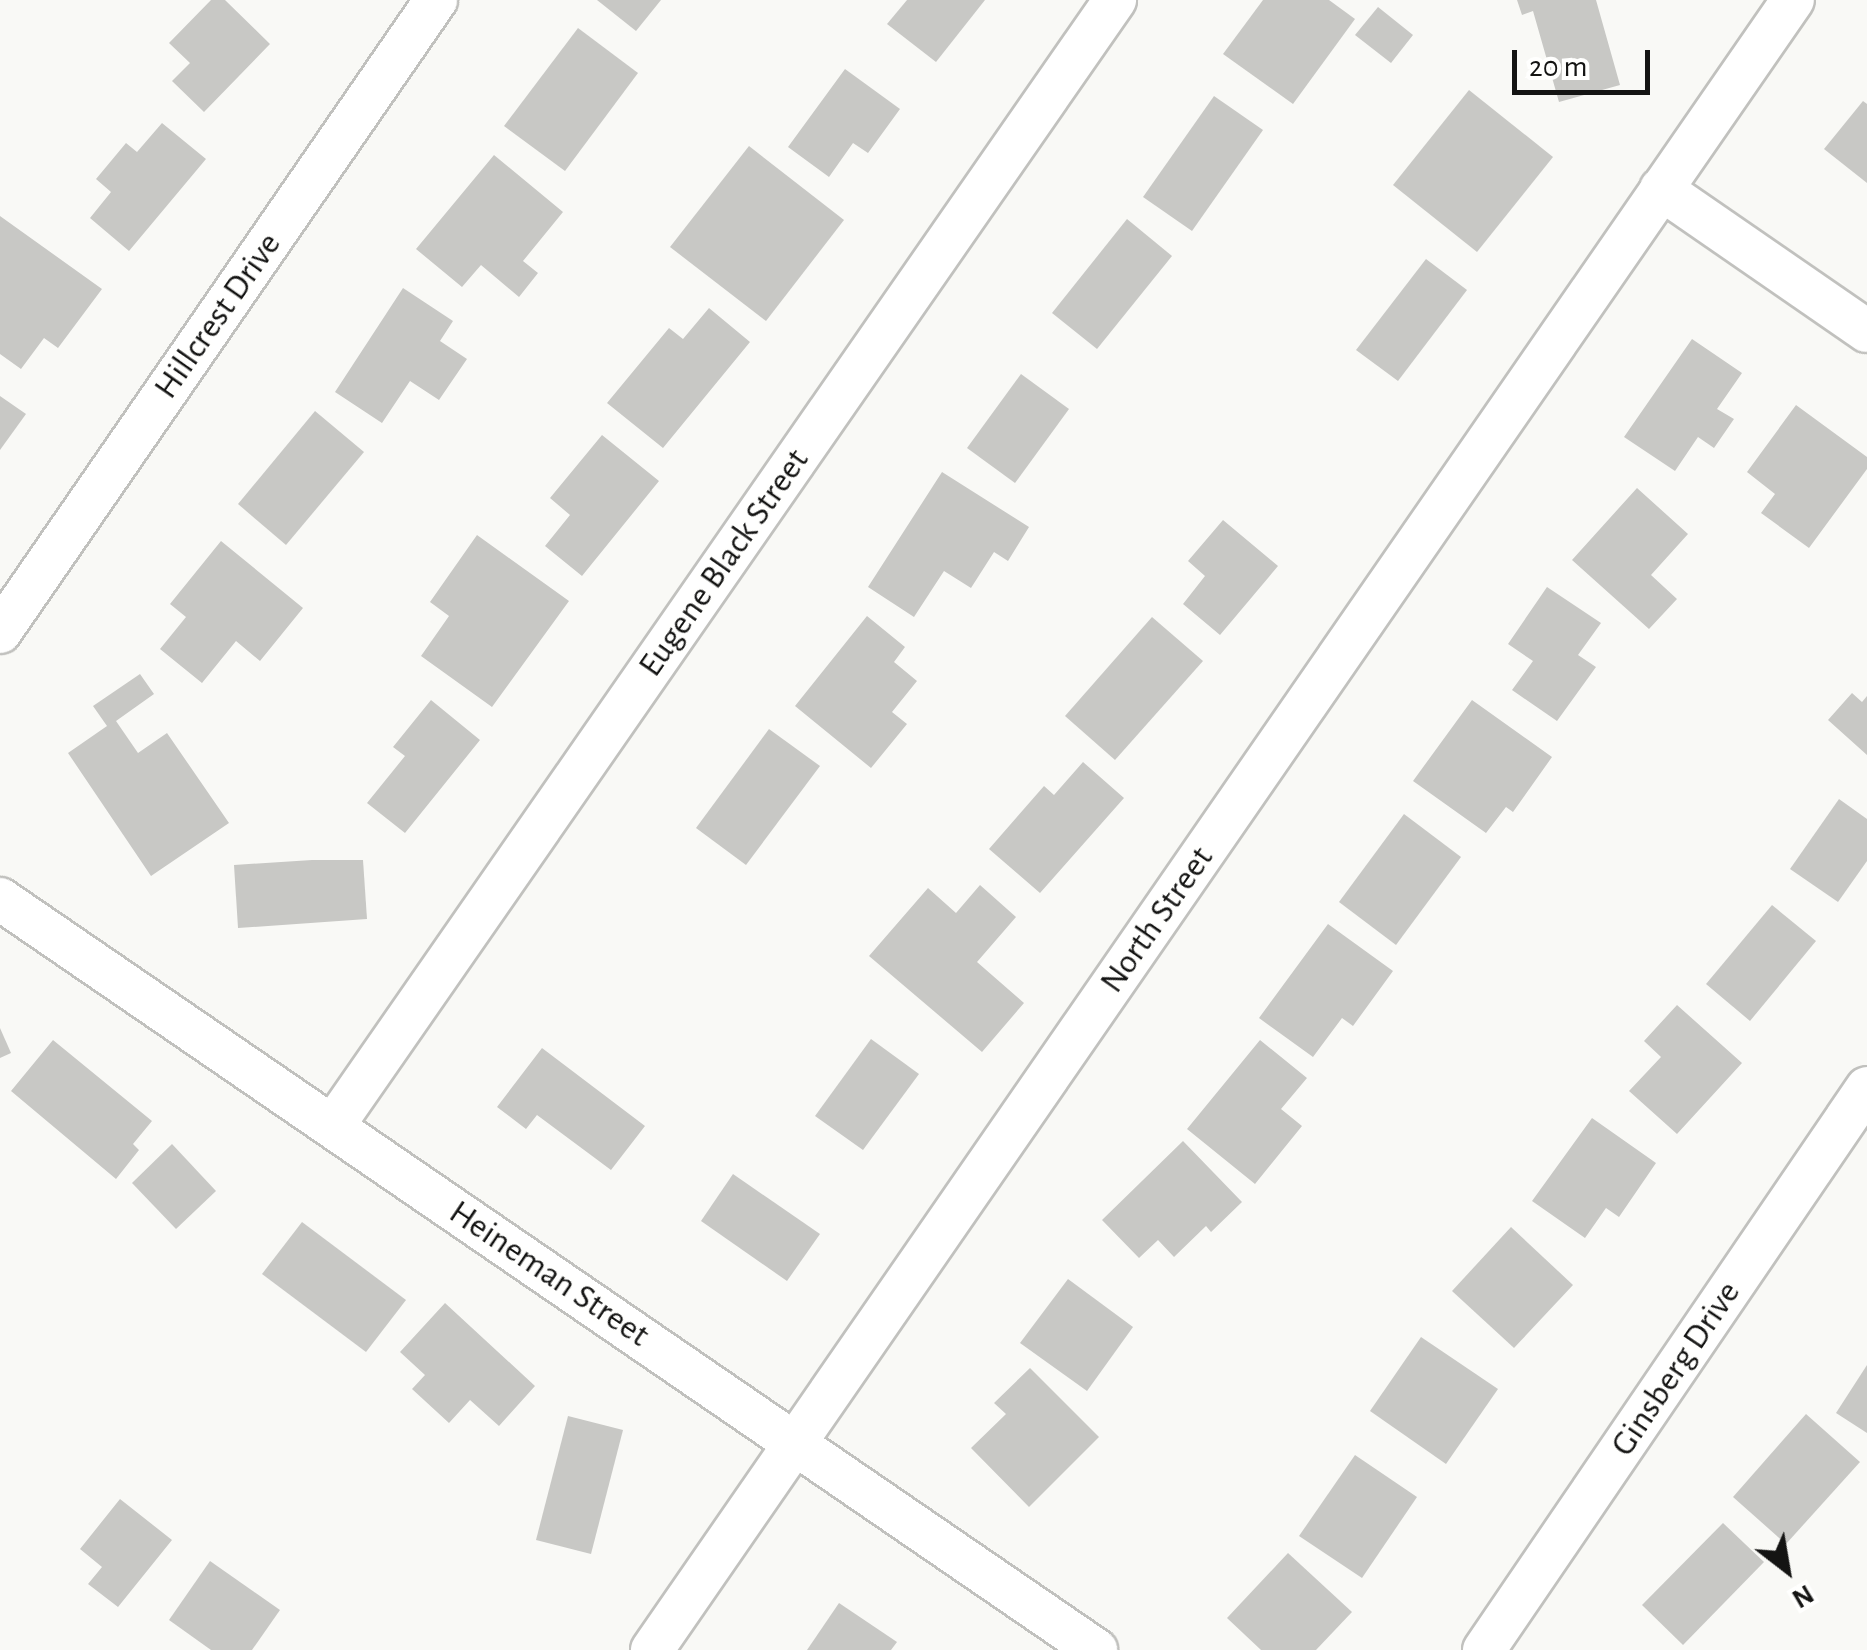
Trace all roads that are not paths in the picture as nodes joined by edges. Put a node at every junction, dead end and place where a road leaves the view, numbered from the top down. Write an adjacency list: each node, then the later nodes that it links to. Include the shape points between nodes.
1 (436, 0): 6 (street, Hillcrest Drive)
2 (1115, 0): 9 (street, Eugene Black Street)
3 (1792, 0): 4 (street, North Street)
4 (1662, 189): 5 (street); 10 (street, North Street)
5 (1867, 331)
6 (0, 632)
7 (0, 899): 9 (street, Heineman Street)
8 (1867, 1088): 13 (street, Ginsberg Drive)
9 (334, 1126): 10 (street, Heineman Street)
10 (796, 1442): 11 (street, North Street); 12 (street, Heineman Street)
11 (652, 1650)
12 (1096, 1650)
13 (1484, 1650)

